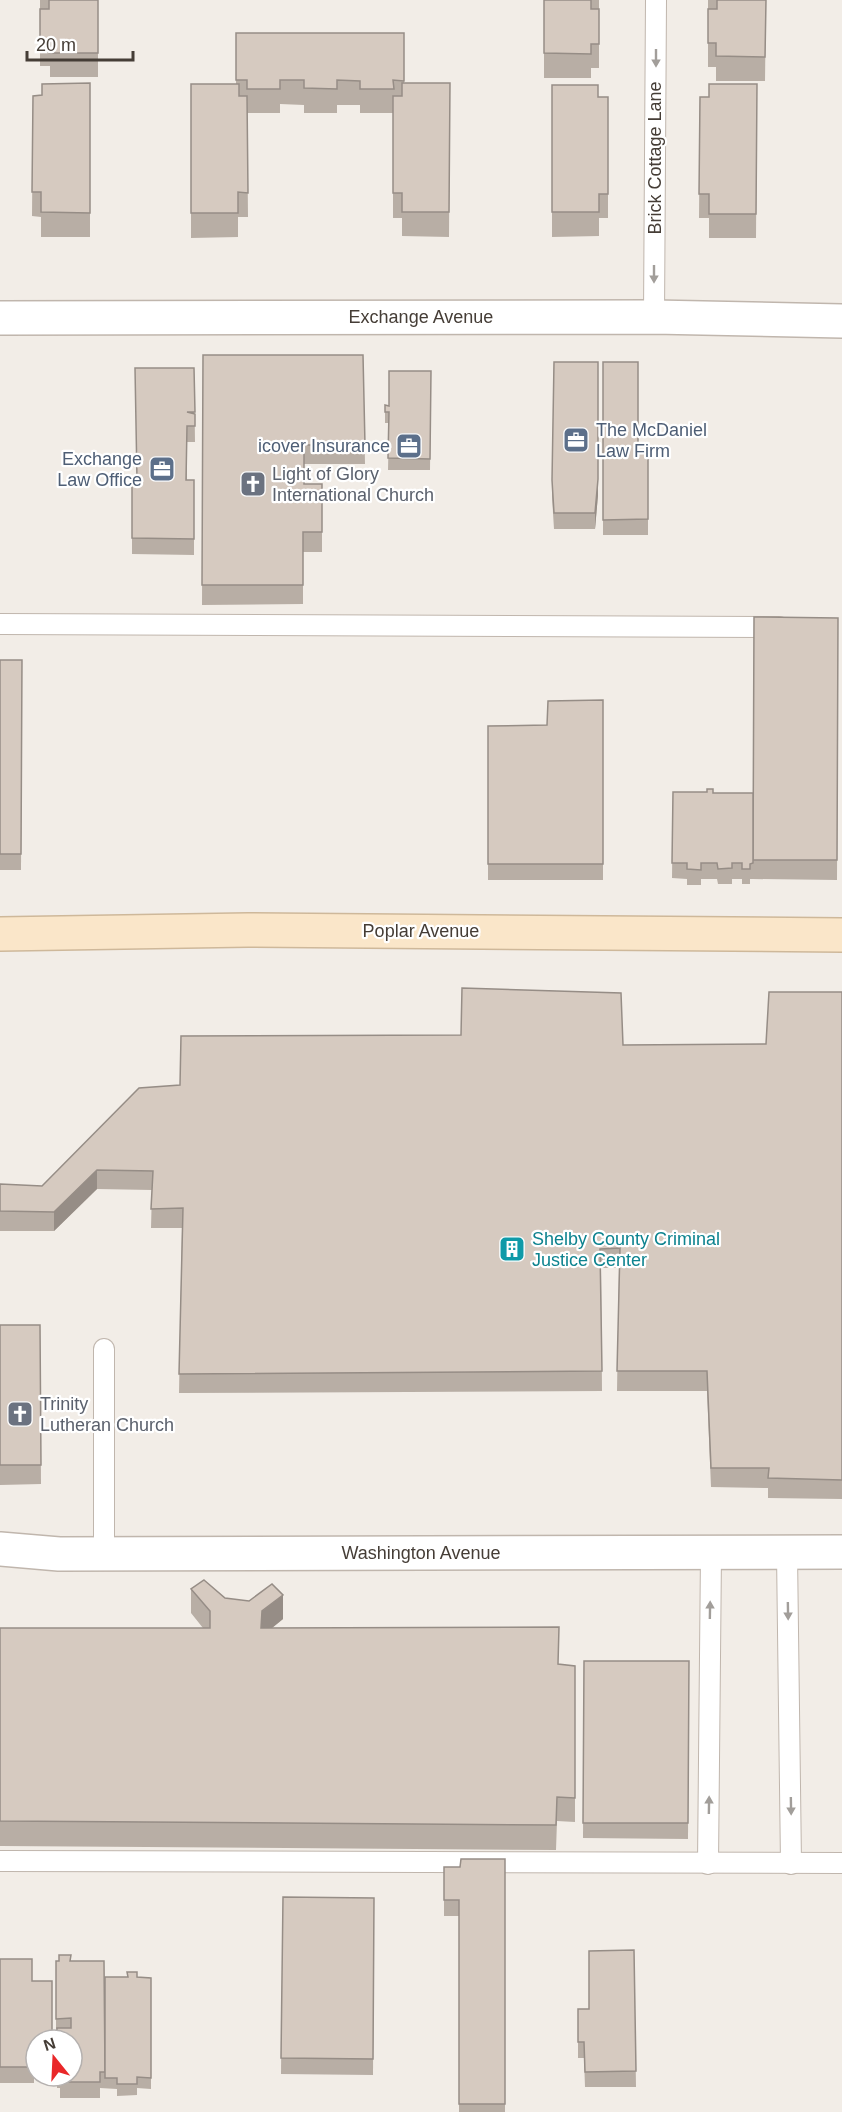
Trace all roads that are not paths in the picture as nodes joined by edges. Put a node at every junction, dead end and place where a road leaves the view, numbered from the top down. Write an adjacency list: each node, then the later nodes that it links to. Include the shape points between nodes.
1 (656, 0): 2 (lane, Brick Cottage Lane, one-way to 2)
2 (654, 317): 3 (street, Exchange Avenue); 4 (street, Exchange Avenue)
3 (0, 318)
4 (842, 321)
5 (0, 624): 6 (lane)
6 (798, 627)
7 (0, 934): 8 (main road, Poplar Avenue, via 248,930)
8 (842, 934)
9 (104, 1349): 14 (lane)
10 (0, 1549): 14 (street, Washington Avenue)
11 (711, 1552): 12 (street, Washington Avenue); 14 (street, Washington Avenue); 17 (lane, one-way to 11)
12 (787, 1552): 13 (street, Washington Avenue); 18 (lane, one-way to 18)
13 (842, 1552)
14 (104, 1553)
15 (0, 1861): 17 (lane)
16 (842, 1863): 18 (lane)
17 (708, 1864): 18 (lane)
18 (791, 1864)

